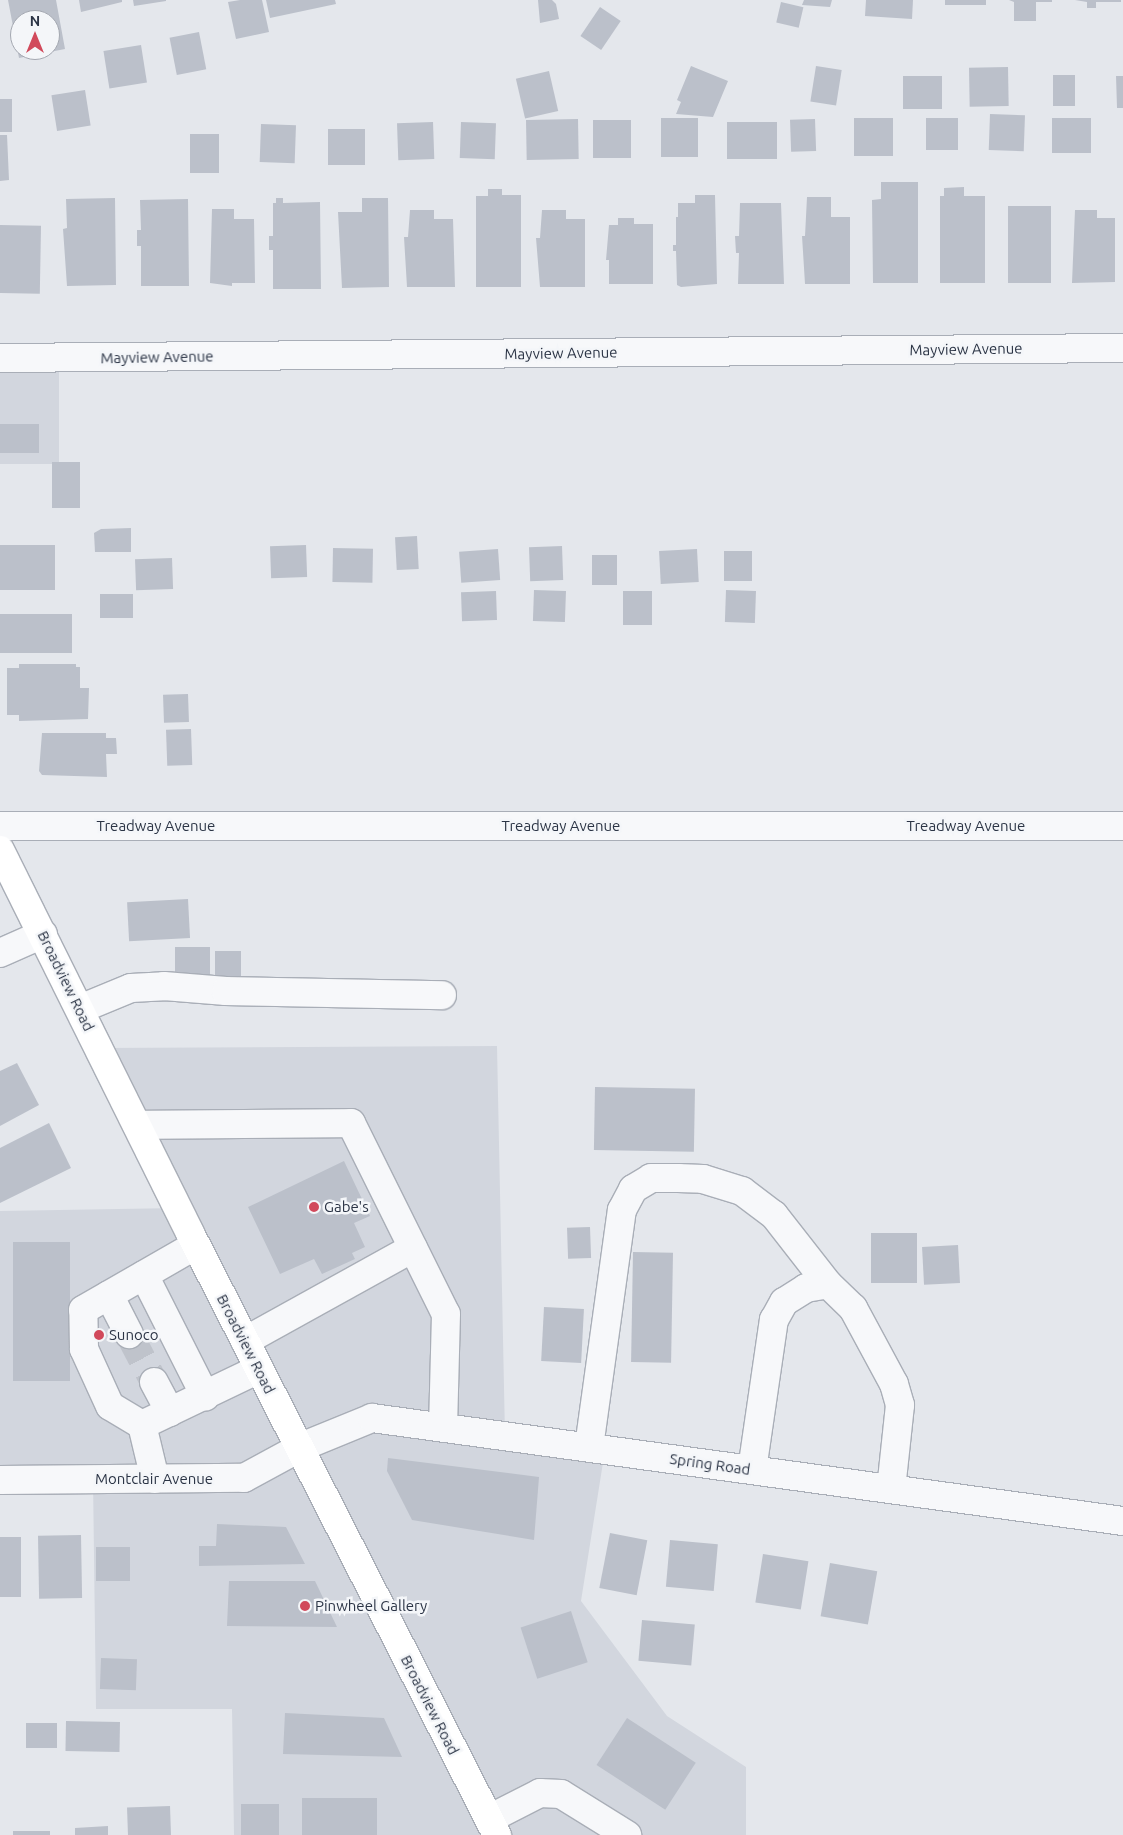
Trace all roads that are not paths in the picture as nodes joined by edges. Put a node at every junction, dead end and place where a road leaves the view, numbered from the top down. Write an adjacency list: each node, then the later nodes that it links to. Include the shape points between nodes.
1 (1123, 348): 2 (street, Mayview Avenue)
2 (0, 358)
3 (0, 826): 4 (street, Treadway Avenue)
4 (1123, 826)
5 (0, 850): 6 (main road, Broadview Road)
6 (43, 934): 7 (street); 9 (main road, Broadview Road)
7 (0, 953)
8 (442, 995): 9 (street, via 226,991 164,986 131,988)
9 (80, 1009): 10 (main road, Broadview Road)
10 (138, 1125): 11 (main road, Broadview Road); 12 (street, via 351,1123)
11 (196, 1245): 13 (street); 17 (main road, Broadview Road)
12 (413, 1248): 17 (street); 23 (street, via 446,1314)
13 (144, 1275): 15 (street); 20 (street)
14 (828, 1284): 25 (street, via 774,1215 742,1191 703,1179 678,1178 651,1178 633,1190 622,1210); 26 (street, via 806,1288 784,1302 774,1320); 29 (street, via 853,1308 894,1384 900,1405)
15 (109, 1295): 16 (street); 22 (street, via 83,1310 84,1349 110,1406)
16 (129, 1334)
17 (245, 1341): 18 (main road, Broadview Road)
18 (259, 1368): 20 (street); 24 (main road, Broadview Road)
19 (154, 1382): 21 (street)
20 (205, 1396): 21 (street)
21 (170, 1412): 22 (street)
22 (142, 1425): 27 (street)
23 (443, 1427): 24 (street, Spring Road, via 372,1418); 25 (street, Spring Road)
24 (301, 1447): 27 (street, Montclair Avenue, via 244,1478); 31 (main road, Broadview Road)
25 (589, 1447): 26 (street, Spring Road)
26 (752, 1470): 29 (street, Spring Road)
27 (155, 1478): 28 (street, Montclair Avenue)
28 (0, 1480)
29 (891, 1489): 30 (street, Spring Road)
30 (1123, 1521)
31 (493, 1827): 32 (street, via 540,1793 561,1794)
32 (627, 1835)

